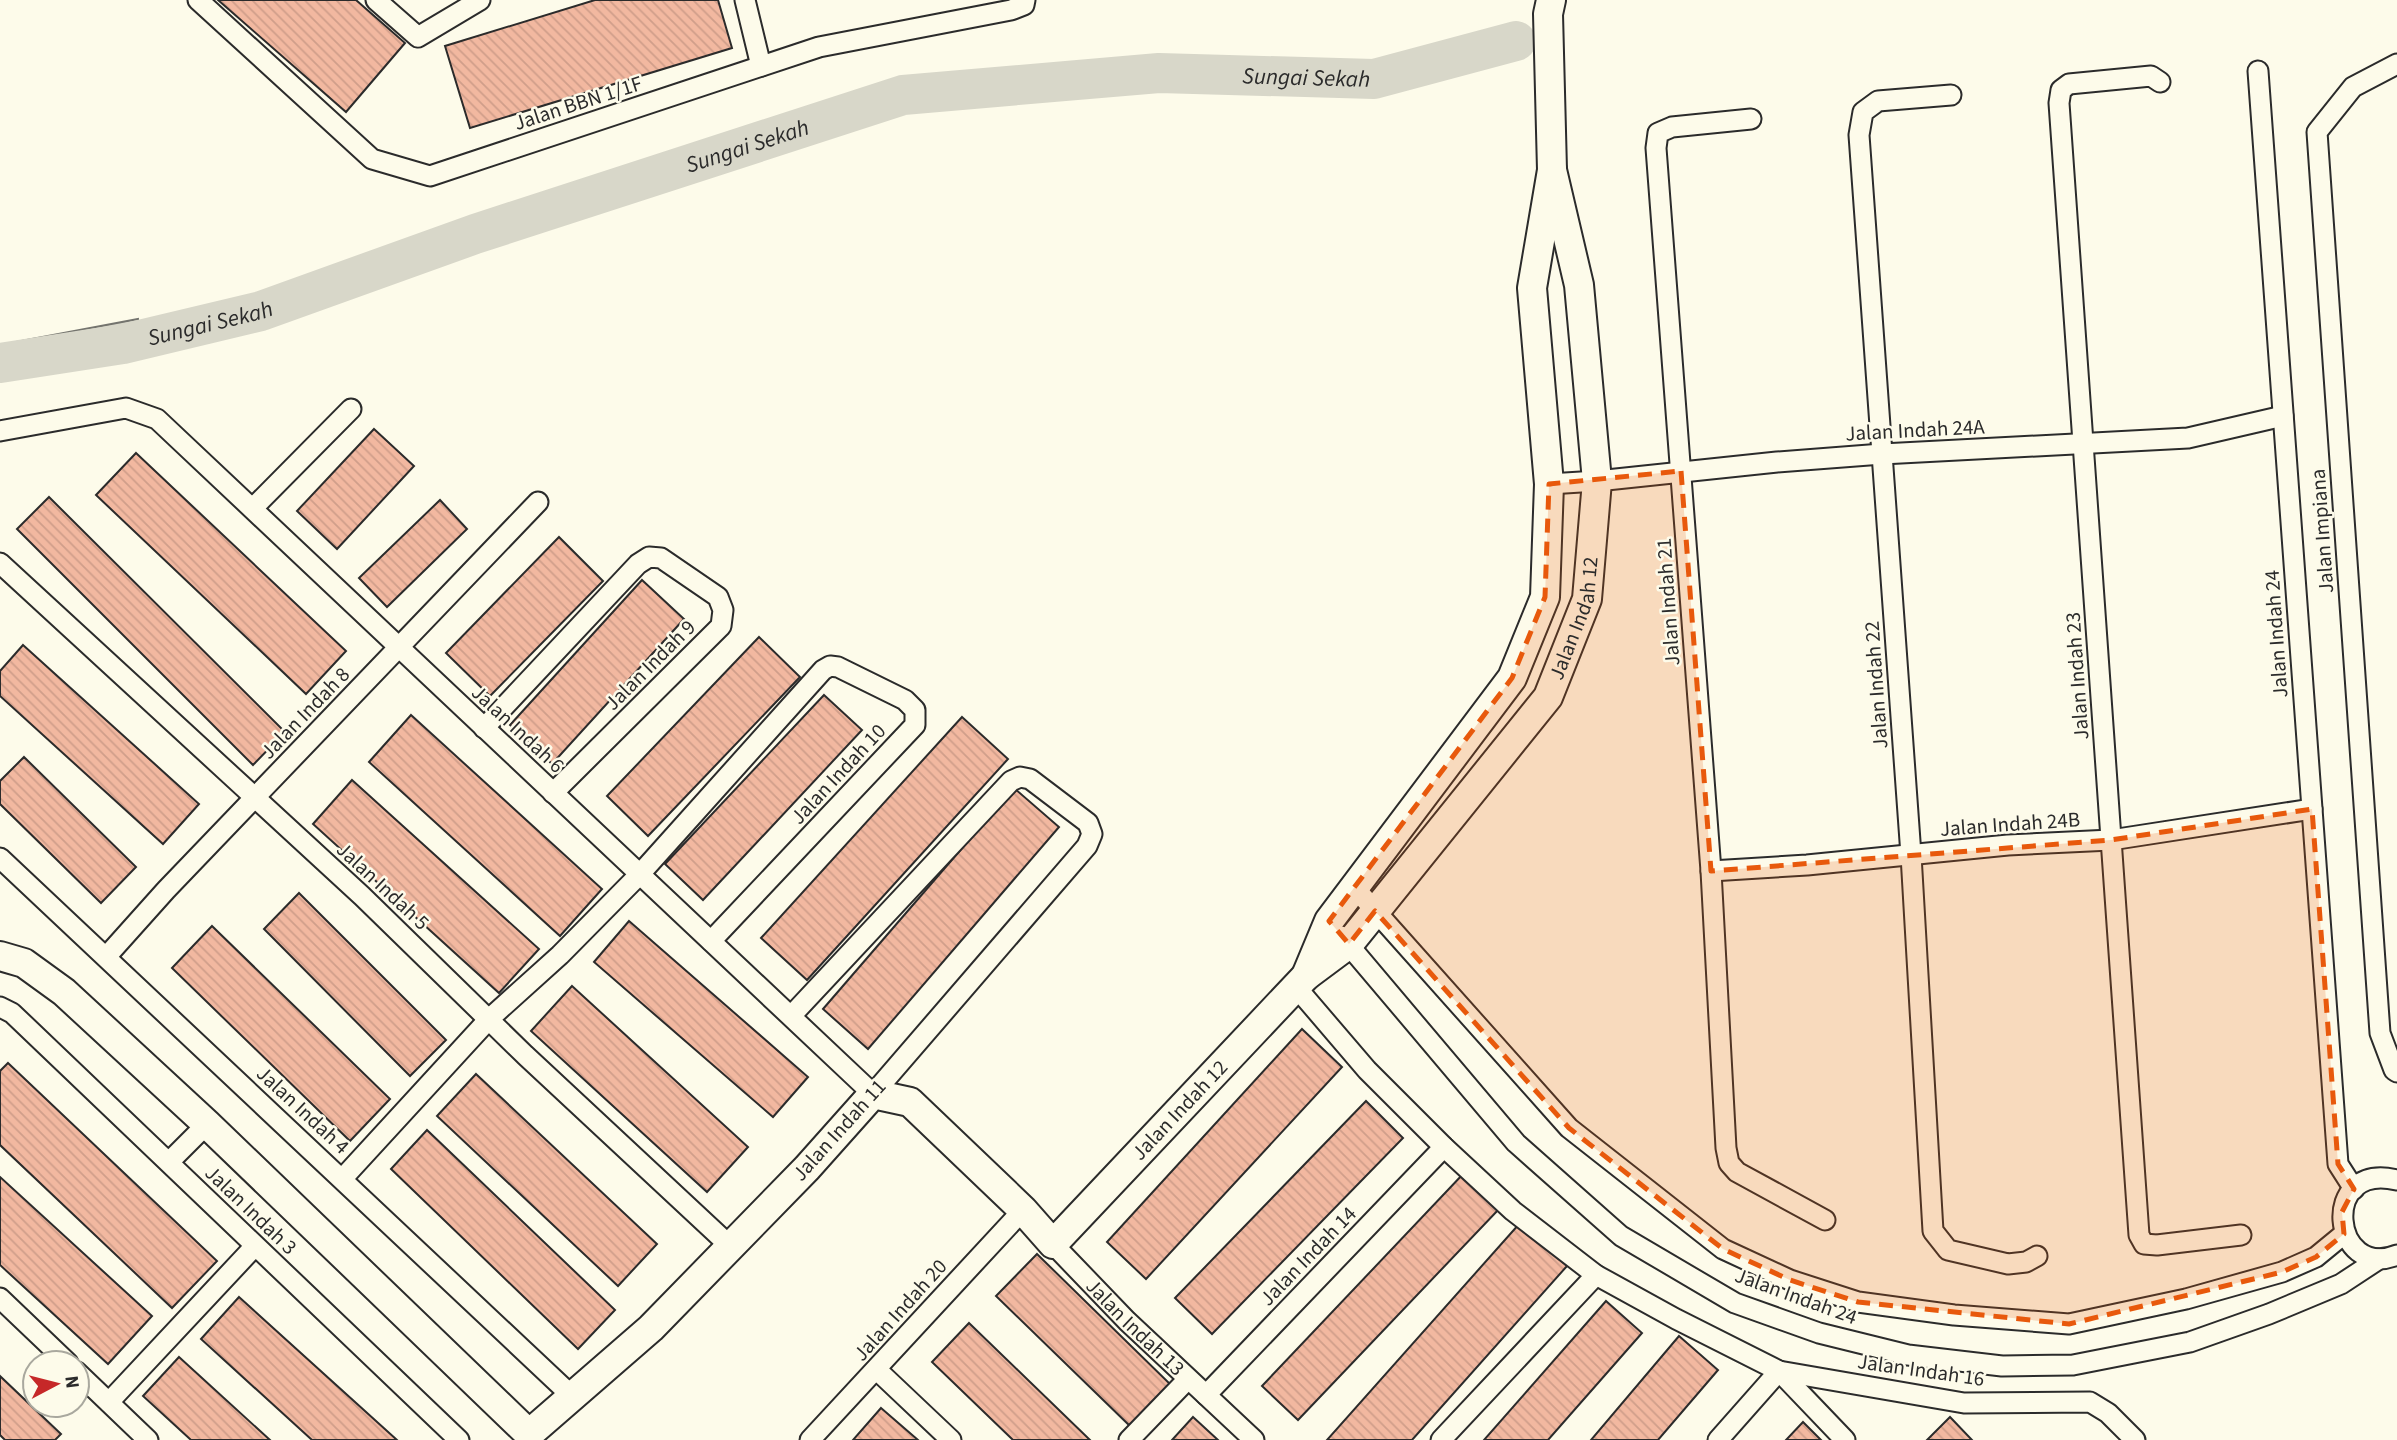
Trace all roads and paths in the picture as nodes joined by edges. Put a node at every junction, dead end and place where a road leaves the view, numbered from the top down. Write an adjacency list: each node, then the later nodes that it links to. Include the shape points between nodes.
1 (198, 0): 8 (street, Jalan BBN 1/1F, via 372,159 430,176)
2 (376, 0): 3 (street, via 418,37)
3 (480, 0)
4 (745, 0): 8 (street)
5 (1025, 0): 8 (street, Jalan BBN 1/1F, via 1011,10 819,47)
6 (1551, 0): 13 (street, Jalan Indah 12)
7 (2397, 64): 46 (street, Jalan Impiana, via 2353,87 2317,132 2380,1033)
8 (761, 66)
9 (2258, 71): 15 (street, Jalan Indah 24)
10 (2160, 82): 17 (street, Jalan Indah 23, via 2151,76 2069,84 2061,90)
11 (1951, 95): 18 (street, Jalan Indah 22, via 1878,101 1863,112 1859,135)
12 (1751, 119): 19 (street, Jalan Indah 21, via 1672,127 1658,133)
13 (1552, 170): 20 (street, Jalan Indah 12, via 1579,285); 21 (street, Jalan Indah 12, via 1532,288)
14 (351, 409): 23 (street)
15 (2283, 416): 17 (street, Jalan Indah 24A, via 2188,438); 29 (street, Jalan Indah 24)
16 (0, 431): 23 (street, Jalan Indah 6, via 126,408 157,419)
17 (2083, 443): 18 (street, Jalan Indah 24A); 30 (street, Jalan Indah 23)
18 (1882, 454): 19 (street, Jalan Indah 24A); 31 (street, Jalan Indah 22)
19 (1681, 471): 20 (street, Jalan Indah 24A); 33 (street, Jalan Indah 21)
20 (1597, 481): 21 (street, Jalan Indah 24A); 36 (street, Jalan Indah 12, via 1587,599 1548,697)
21 (1549, 484): 35 (street, Jalan Indah 12, via 1545,597 1512,678)
22 (538, 502): 25 (street, Jalan Indah 8)
23 (253, 508): 25 (street, Jalan Indah 6)
24 (0, 563): 28 (street, Jalan Indah 5)
25 (399, 648): 26 (street, Jalan Indah 6); 28 (street, Jalan Indah 8)
26 (484, 727): 27 (street, Jalan Indah 6); 27 (street, Jalan Indah 9, via 649,557 661,558 718,597 723,610 721,626)
27 (554, 793): 34 (street, Jalan Indah 6)
28 (254, 798): 41 (street, Jalan Indah 8); 45 (street, Jalan Indah 5)
29 (2312, 809): 30 (street, Jalan Indah 24B); 53 (street, Jalan Indah 24, via 2338,1164)
30 (2111, 840): 31 (street, Jalan Indah 24B); 57 (street, Jalan Indah 23, via 2139,1235 2144,1244 2157,1245)
31 (1911, 855): 33 (street, Jalan Indah 24B); 61 (street, Jalan Indah 22, via 1933,1231 1948,1250 1972,1256 2008,1264)
32 (0, 858): 41 (street, Jalan Indah 4)
33 (1711, 871): 55 (street, Jalan Indah 21, via 1729,1163 1737,1172)
34 (640, 874): 38 (street, Jalan Indah 6); 38 (street, Jalan Indah 10, via 822,670 838,667 905,700 915,710 915,725); 45 (street)
35 (1354, 887): 36 (street, Jalan Indah 24); 37 (street, Jalan Indah 12)
36 (1376, 911): 39 (street, Jalan Indah 12); 56 (street, Jalan Indah 24, via 1569,1128 1723,1249 1790,1280 1858,1302 2069,1324 2283,1272 2316,1257)
37 (1329, 921): 39 (street, Jalan Indah 24); 42 (street, Jalan Indah 12)
38 (711, 941): 44 (street, Jalan Indah 6)
39 (1349, 944): 42 (street, Jalan Indah 12); 62 (street, Jalan Indah 24, via 1516,1143 1621,1236 1735,1303 1819,1333 1921,1356 2002,1366 2073,1365 2190,1342 2341,1284)
40 (0, 956): 48 (street, via 24,963 64,992)
41 (106, 957): 51 (street, Jalan Indah 4)
42 (1301, 981): 49 (street, via 1367,1070); 58 (street, Jalan Indah 12)
43 (6, 1010): 50 (street, Jalan Indah 3)
44 (791, 1016): 47 (street, Jalan Indah 6); 47 (street, Jalan Indah 11, via 1011,782 1020,777 1030,779 1088,822 1092,834 1087,846)
45 (489, 1019): 51 (street); 60 (street, Jalan Indah 5)
46 (2397, 1072)
47 (873, 1094): 54 (street, Jalan Indah 13, via 910,1102); 60 (street, Jalan Indah 11)
48 (207, 1124): 50 (street); 73 (street)
49 (1444, 1147): 63 (street, via 1513,1211); 70 (street, Jalan Indah 14)
50 (169, 1163): 59 (street, Jalan Indah 3)
51 (342, 1178): 71 (street, Jalan Indah 4)
52 (2397, 1180): 53 (street, via 2373,1178)
53 (2354, 1189): 56 (street, via 2342,1212)
54 (1023, 1210): 58 (street, Jalan Indah 13); 66 (street, Jalan Indah 20)
55 (1825, 1220)
56 (2344, 1234): 62 (street, via 2358,1251)
57 (2241, 1235)
58 (1053, 1244): 68 (street, Jalan Indah 13)
59 (255, 1246): 72 (street); 75 (street, Jalan Indah 3)
60 (730, 1246): 71 (street, Jalan Indah 11, via 651,1328)
61 (2037, 1256)
62 (2388, 1257)
63 (1596, 1275): 67 (street); 80 (street)
64 (0, 1298): 65 (street)
65 (53, 1349)
66 (877, 1370): 76 (street, Jalan Indah 20); 77 (street)
67 (1779, 1371): 81 (street); 82 (street); 83 (street, Jalan Indah 16, via 1964,1403 2090,1402)
68 (1188, 1379): 70 (street, Jalan Indah 13); 78 (street)
69 (91, 1385): 72 (street)
70 (1206, 1395): 79 (street, Jalan Indah 13)
71 (573, 1397): 73 (street, Jalan Indah 11)
72 (109, 1402): 74 (street)
73 (530, 1437)
74 (148, 1440)
75 (459, 1440)
76 (810, 1440)
77 (951, 1440)
78 (1129, 1440)
79 (1254, 1440)
80 (1441, 1440)
81 (1718, 1440)
82 (1845, 1440)
83 (2135, 1440)

